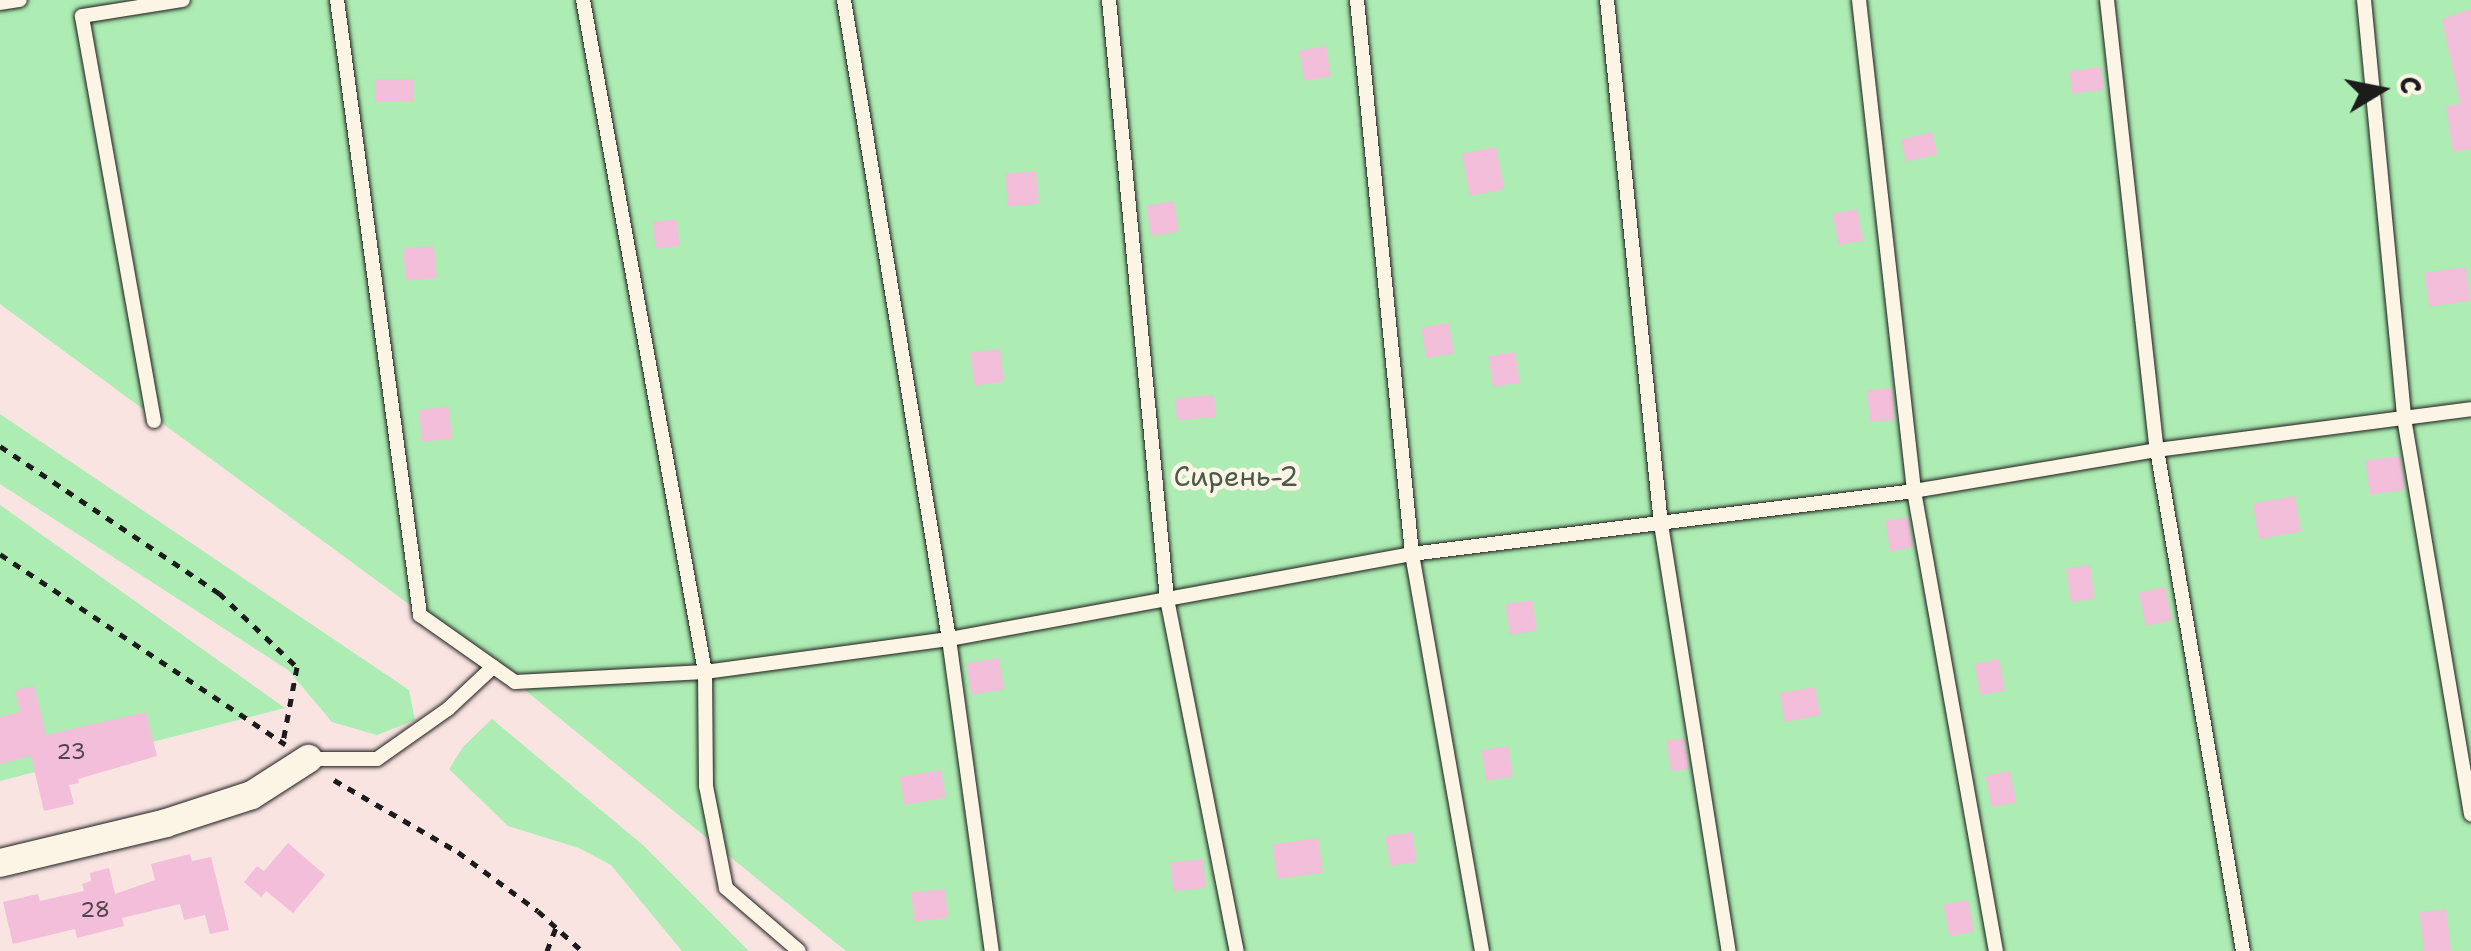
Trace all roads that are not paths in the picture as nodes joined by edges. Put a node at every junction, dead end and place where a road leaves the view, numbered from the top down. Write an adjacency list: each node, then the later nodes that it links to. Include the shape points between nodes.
1 (20, 0): 12 (lane)
2 (183, 0): 15 (lane, via 82,16)
3 (337, 0): 22 (lane, via 420,615)
4 (583, 0): 23 (lane)
5 (844, 0): 21 (lane)
6 (1109, 0): 20 (lane)
7 (1357, 0): 19 (lane)
8 (1607, 0): 18 (lane)
9 (1860, 0): 17 (lane)
10 (2107, 0): 16 (lane)
11 (2364, 0): 14 (lane)
12 (0, 3)
13 (2471, 409): 14 (lane)
14 (2404, 418): 16 (lane); 25 (lane)
15 (154, 421)
16 (2157, 450): 17 (lane); 33 (lane)
17 (1914, 490): 18 (lane); 32 (lane)
18 (1660, 524): 19 (lane); 31 (lane)
19 (1412, 554): 20 (lane); 30 (lane)
20 (1167, 598): 21 (lane); 29 (lane)
21 (949, 639): 23 (lane); 28 (lane)
22 (493, 667): 23 (lane, via 515,682); 24 (lane, via 377,759)
23 (705, 672): 27 (lane, via 706,786 726,888)
24 (308, 759): 26 (street, via 252,795)
25 (2471, 814)
26 (0, 862)
27 (799, 951)
28 (992, 951)
29 (1237, 951)
30 (1482, 951)
31 (1729, 951)
32 (1996, 951)
33 (2243, 951)

